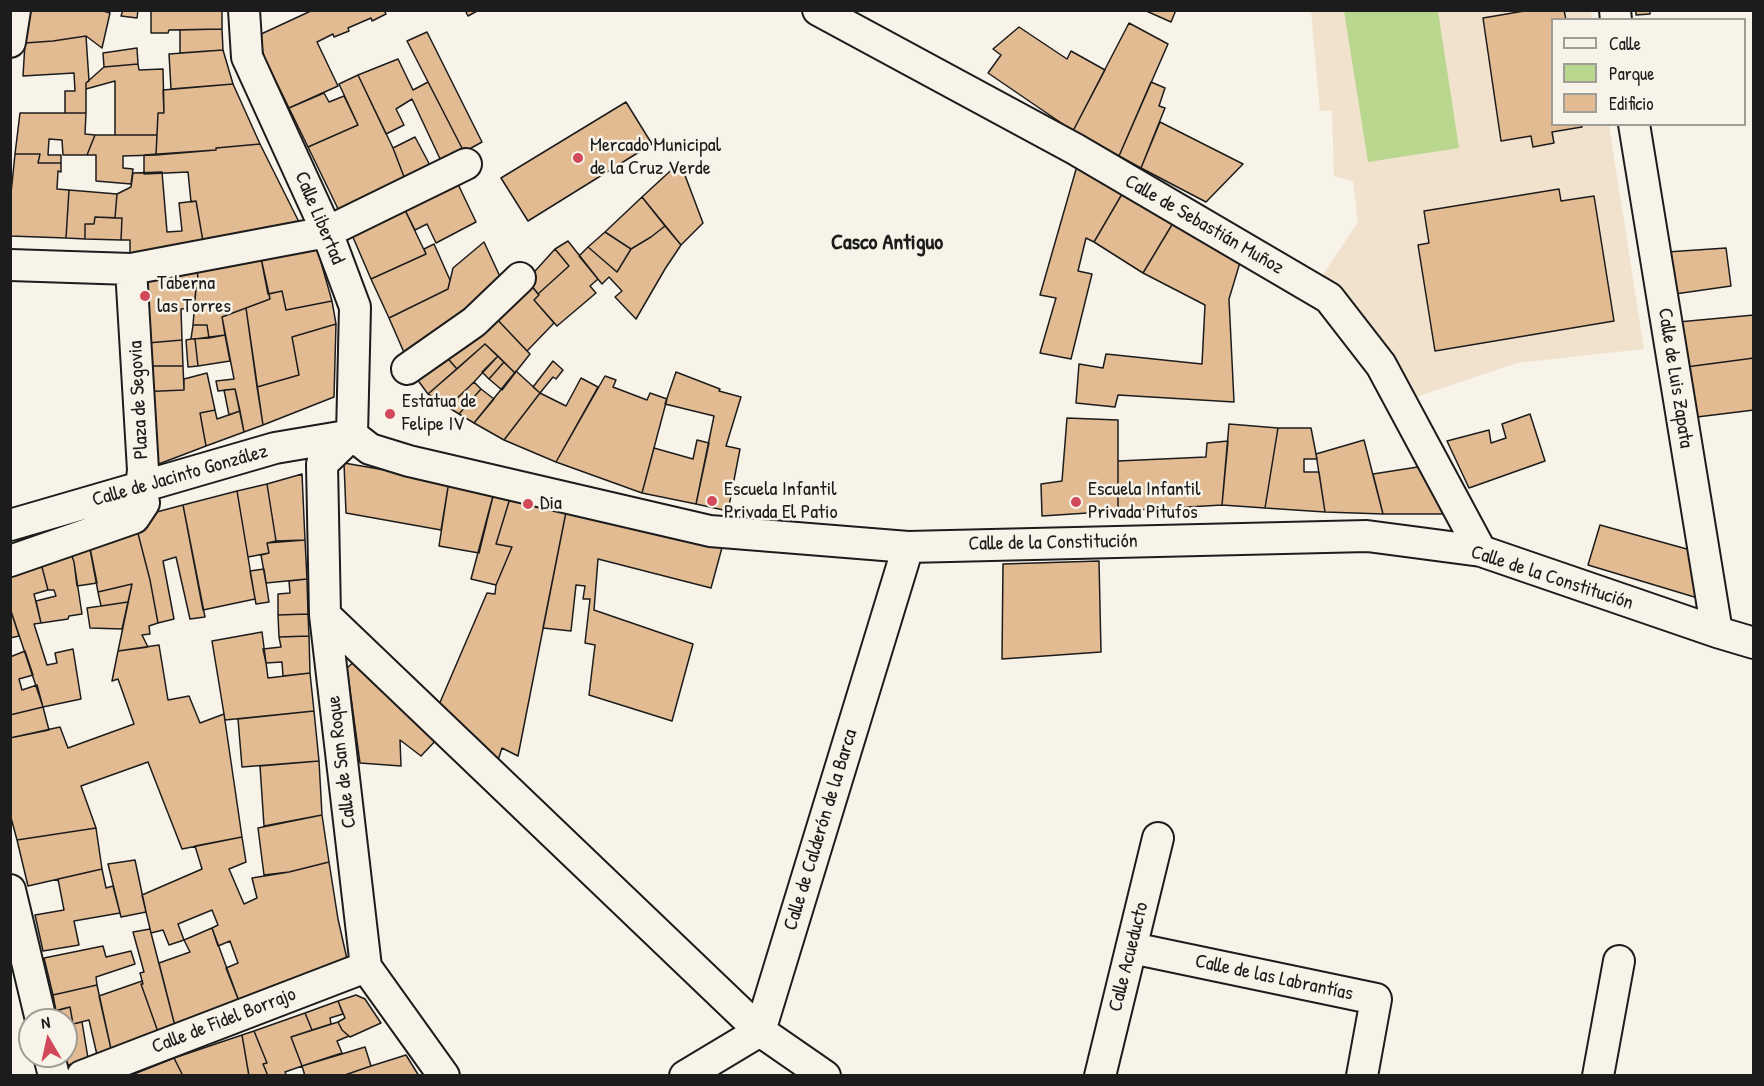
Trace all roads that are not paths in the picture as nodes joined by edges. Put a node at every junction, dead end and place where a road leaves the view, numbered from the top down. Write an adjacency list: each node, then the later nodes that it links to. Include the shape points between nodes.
1 (15, 10): 4 (street)
2 (244, 10): 7 (street, Calle Libertad, via 247,57)
3 (818, 10): 16 (street, Calle de Sebastián Muñoz, via 1075,149 1329,298 1381,365)
4 (10, 42)
5 (1634, 126): 19 (street, Calle de Luis Zapata)
6 (465, 164): 7 (street)
7 (327, 232): 9 (street); 12 (street, Calle Libertad, via 355,307)
8 (10, 266): 9 (street)
9 (131, 269): 13 (street, Plaza de Segovia)
10 (520, 278): 11 (street, via 474,322)
11 (406, 369)
12 (352, 435): 13 (street, Calle de Jacinto González, via 275,448); 15 (street, Calle de la Constitución, via 370,449 409,461 710,531); 18 (street, Calle de San Roque, via 322,464)
13 (141, 488): 14 (street, Calle de Jacinto González); 17 (street, Plaza de Segovia, via 144,503 134,518)
14 (10, 525)
15 (908, 547): 16 (street, Calle de la Constitución, via 1367,536); 27 (street, Calle de Calderón de la Barca)
16 (1481, 551): 19 (street, Calle de la Constitución)
17 (10, 561)
18 (325, 615): 25 (street, Calle de San Roque); 27 (street)
19 (1717, 632): 20 (street, Calle de la Constitución)
20 (1754, 643)
21 (1158, 838): 23 (street, Calle Acueducto)
22 (10, 890): 26 (street)
23 (1132, 948): 32 (street, Calle Acueducto); 33 (street, Calle de las Labrantías, via 1376,999)
24 (1619, 961): 34 (street)
25 (366, 967): 28 (street, Calle de Fidel Borrajo); 29 (street, Calle de San Roque)
26 (38, 1008)
27 (760, 1031): 30 (street); 31 (street)
28 (82, 1076)
29 (444, 1076)
30 (685, 1076)
31 (825, 1076)
32 (1100, 1076)
33 (1362, 1076)
34 (1598, 1076)

